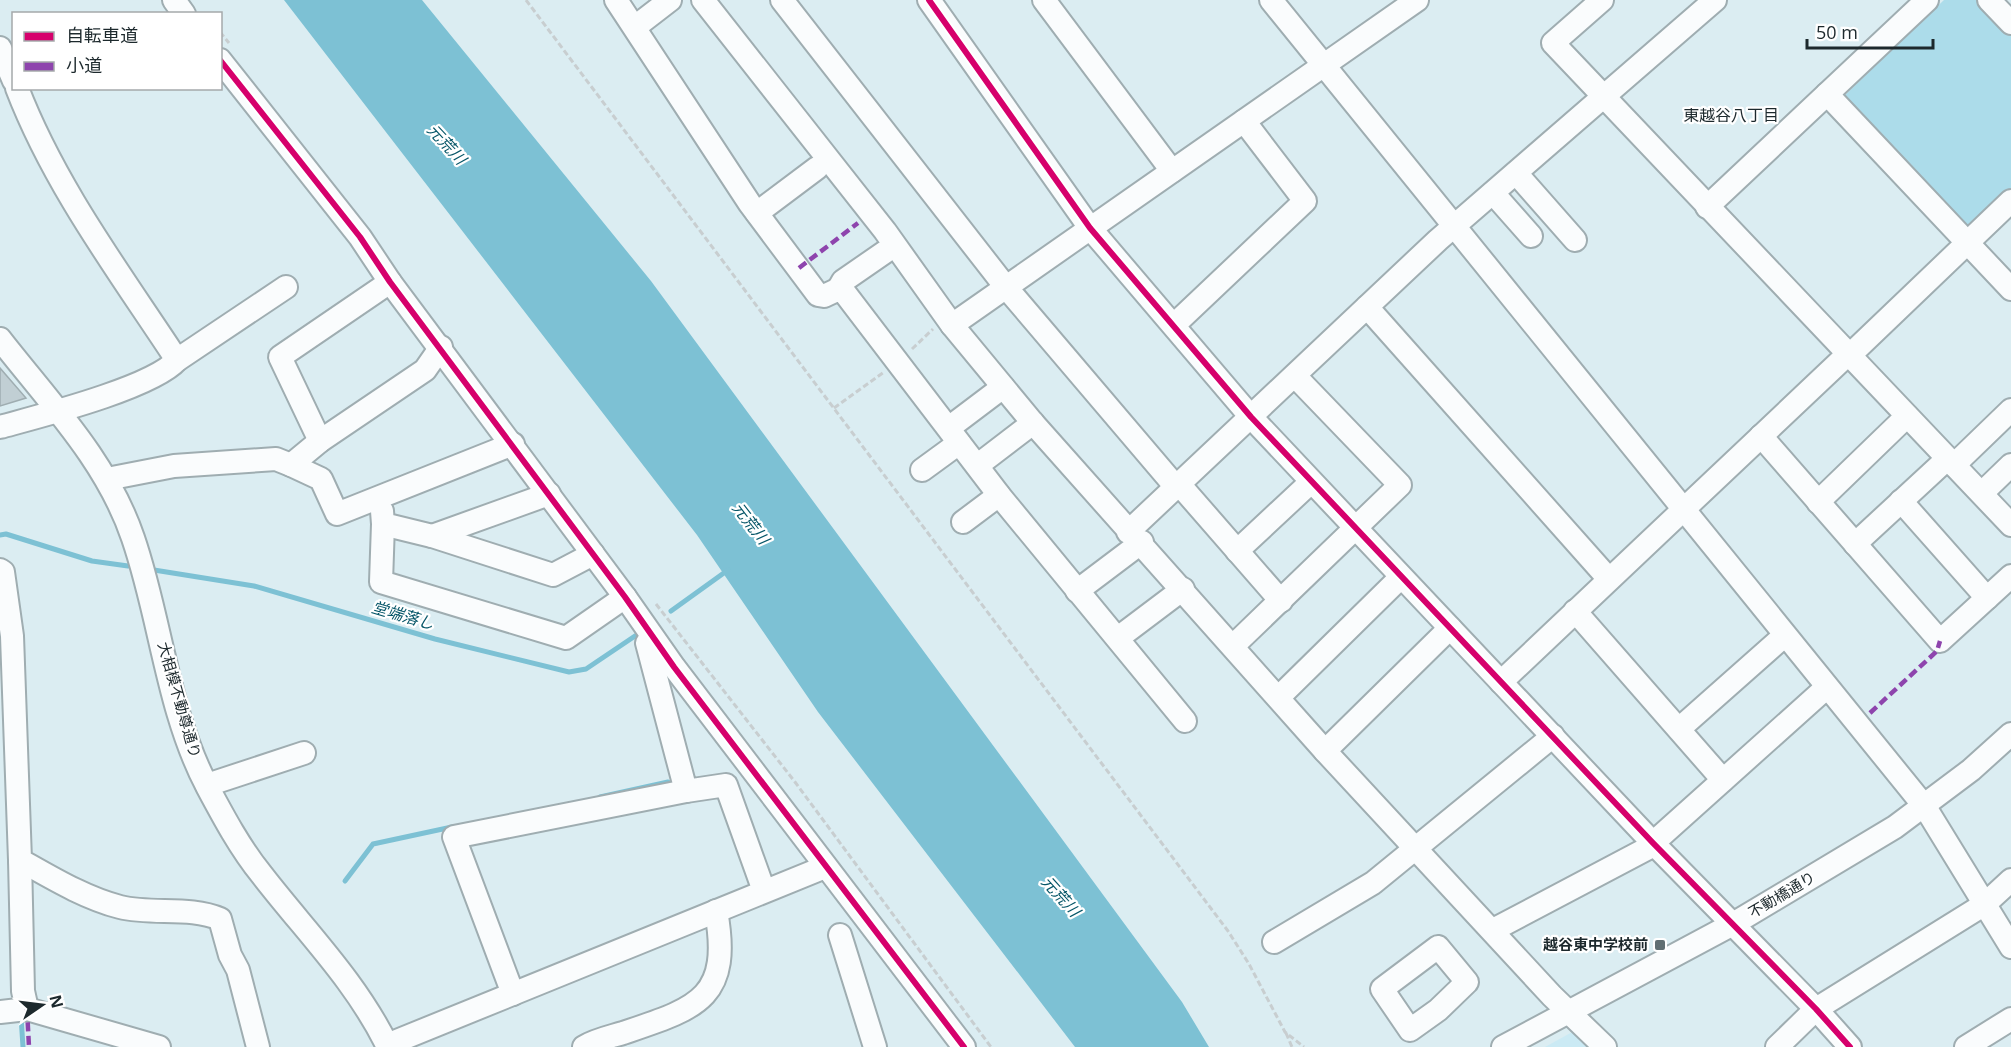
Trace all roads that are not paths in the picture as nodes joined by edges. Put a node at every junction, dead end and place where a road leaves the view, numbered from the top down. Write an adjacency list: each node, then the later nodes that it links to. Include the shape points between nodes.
1 (616, 0): 14 (street)
2 (670, 0): 14 (street)
3 (782, 0): 37 (street)
4 (929, 0): 31 (street)
5 (1044, 0): 24 (street)
6 (1271, 0): 17 (street)
7 (1417, 0): 17 (street)
8 (1602, 0): 21 (street, via 1552,43)
9 (1715, 0): 21 (street)
10 (1927, 0): 20 (street)
11 (1989, 0): 13 (street)
12 (714, 4): 43 (street)
13 (2011, 23)
14 (635, 27): 29 (street)
15 (0, 48): 18 (street)
16 (222, 63): 36 (street, via 360,237)
17 (1324, 65): 22 (street); 30 (street)
18 (12, 76)
19 (18, 90): 47 (street, via 29,120 71,199)
20 (1827, 94): 28 (street); 34 (street)
21 (1603, 97): 25 (street); 28 (street)
22 (1244, 121): 24 (street); 42 (street, via 1305,201)
23 (817, 168): 29 (street)
24 (1172, 171): 31 (street)
25 (1516, 174): 26 (street); 33 (street)
26 (1493, 194): 30 (street); 32 (street)
27 (2011, 201): 34 (street)
28 (1707, 207): 45 (street)
29 (758, 213): 39 (street, via 818,295)
30 (1455, 226): 41 (street); 74 (street)
31 (1090, 228): 37 (street); 42 (street)
32 (1532, 236)
33 (1575, 240)
34 (1967, 243): 40 (street); 45 (street)
35 (885, 252): 39 (street, via 843,281)
36 (390, 282): 46 (street); 58 (street, via 280,357)
37 (1005, 286): 43 (street); 67 (street)
38 (286, 287): 47 (street)
39 (839, 288): 56 (street)
40 (2011, 290)
41 (1367, 307): 48 (street); 87 (street)
42 (1174, 324): 53 (street)
43 (952, 325): 49 (street)
44 (0, 339): 51 (street, 大相模不動尊通り)
45 (1849, 355): 52 (street); 57 (street)
46 (447, 356): 58 (street); 59 (street)
47 (177, 360): 51 (street, via 168,370)
48 (1295, 376): 53 (street); 78 (street, via 1400,485)
49 (1003, 387): 54 (street); 56 (street)
50 (2011, 410): 60 (street)
51 (57, 411): 55 (street); 65 (street, 大相模不動尊通り)
52 (1907, 416): 60 (street); 73 (street)
53 (1251, 417): 66 (street); 67 (street)
54 (1033, 423): 62 (street); 80 (street)
55 (0, 427)
56 (955, 435): 62 (street); 64 (street)
57 (1761, 436): 73 (street); 74 (street)
58 (320, 441): 61 (street)
59 (513, 444): 69 (street); 70 (street)
60 (1951, 462): 68 (street); 72 (street)
61 (291, 465): 65 (street, via 276,459 174,466); 70 (street, via 321,479 337,514)
62 (978, 465): 71 (street)
63 (2011, 465): 68 (street)
64 (922, 470)
65 (107, 479): 110 (street, 大相模不動尊通り, via 141,562 185,731)
66 (1311, 482): 78 (street); 82 (street)
67 (1177, 486): 80 (street); 82 (street)
68 (1982, 493): 77 (street)
69 (549, 494): 79 (street); 83 (street)
70 (381, 495): 76 (street)
71 (999, 495): 75 (street); 89 (street)
72 (1901, 501): 81 (street); 91 (street)
73 (1818, 502): 81 (street)
74 (1683, 509): 87 (street); 96 (street)
75 (963, 522)
76 (383, 524): 79 (street); 90 (street, via 381,582 566,638)
77 (2011, 525)
78 (1357, 530): 86 (street); 92 (street)
79 (432, 536): 83 (street, via 553,575)
80 (1135, 537): 88 (street); 89 (street)
81 (1855, 544): 91 (street, via 1940,641)
82 (1238, 551): 92 (street)
83 (593, 554): 90 (street)
84 (0, 570): 104 (street, via 12,636)
85 (2011, 576): 91 (street)
86 (1401, 577): 94 (street); 101 (street)
87 (1608, 578): 93 (street)
88 (1183, 589): 97 (street); 98 (street)
89 (1077, 591): 97 (street)
90 (625, 597): 95 (street)
91 (1987, 598)
92 (1281, 601): 98 (street)
93 (1575, 611): 99 (street); 103 (street)
94 (1450, 628): 99 (street); 107 (street)
95 (652, 636): 111 (street, via 647,643); 116 (street)
96 (1784, 636): 100 (street); 103 (street)
97 (1118, 638): 102 (street)
98 (1233, 646): 101 (street)
99 (1501, 682): 106 (street)
100 (1827, 687): 109 (street); 112 (street)
101 (1279, 697): 107 (street)
102 (1185, 722)
103 (1679, 729): 109 (street)
104 (7, 731): 115 (street)
105 (2011, 734): 112 (street, 不動橋通り)
106 (1552, 736): 113 (street); 114 (street)
107 (1325, 751): 114 (street)
108 (304, 753): 110 (street)
109 (1723, 780): 113 (street)
110 (207, 786): 132 (street, 大相模不動尊通り, via 261,874 334,961)
111 (686, 791): 118 (street, via 726,786); 126 (street, via 454,837)
112 (1925, 807): 119 (street); 121 (street, 不動橋通り)
113 (1653, 844): 121 (street); 122 (street)
114 (1416, 848): 122 (street); 124 (street, via 1356,895)
115 (20, 860): 127 (street, via 22,992); 134 (street, via 64,885 121,907 173,914 206,913 220,919)
116 (825, 867): 118 (street); 137 (street)
117 (2011, 880): 119 (street)
118 (764, 891): 120 (street)
119 (1985, 904): 125 (street); 128 (street)
120 (716, 911): 126 (street); 135 (street, via 722,945 717,971 703,998 682,1013)
121 (1733, 924): 128 (street); 130 (street, 不動橋通り)
122 (1493, 930): 130 (street)
123 (840, 935): 136 (street)
124 (1274, 942)
125 (2011, 947)
126 (513, 993): 132 (street)
127 (27, 1009): 129 (street); 133 (street)
128 (1816, 1009): 140 (street); 141 (street)
129 (0, 1012)
130 (1569, 1012): 138 (street, 不動橋通り); 139 (street)
131 (2011, 1018): 142 (street)
132 (387, 1046)
133 (159, 1047)
134 (258, 1047)
135 (584, 1047)
136 (875, 1047)
137 (964, 1047)
138 (1503, 1047)
139 (1605, 1047)
140 (1777, 1047)
141 (1850, 1047)
142 (1966, 1047)

